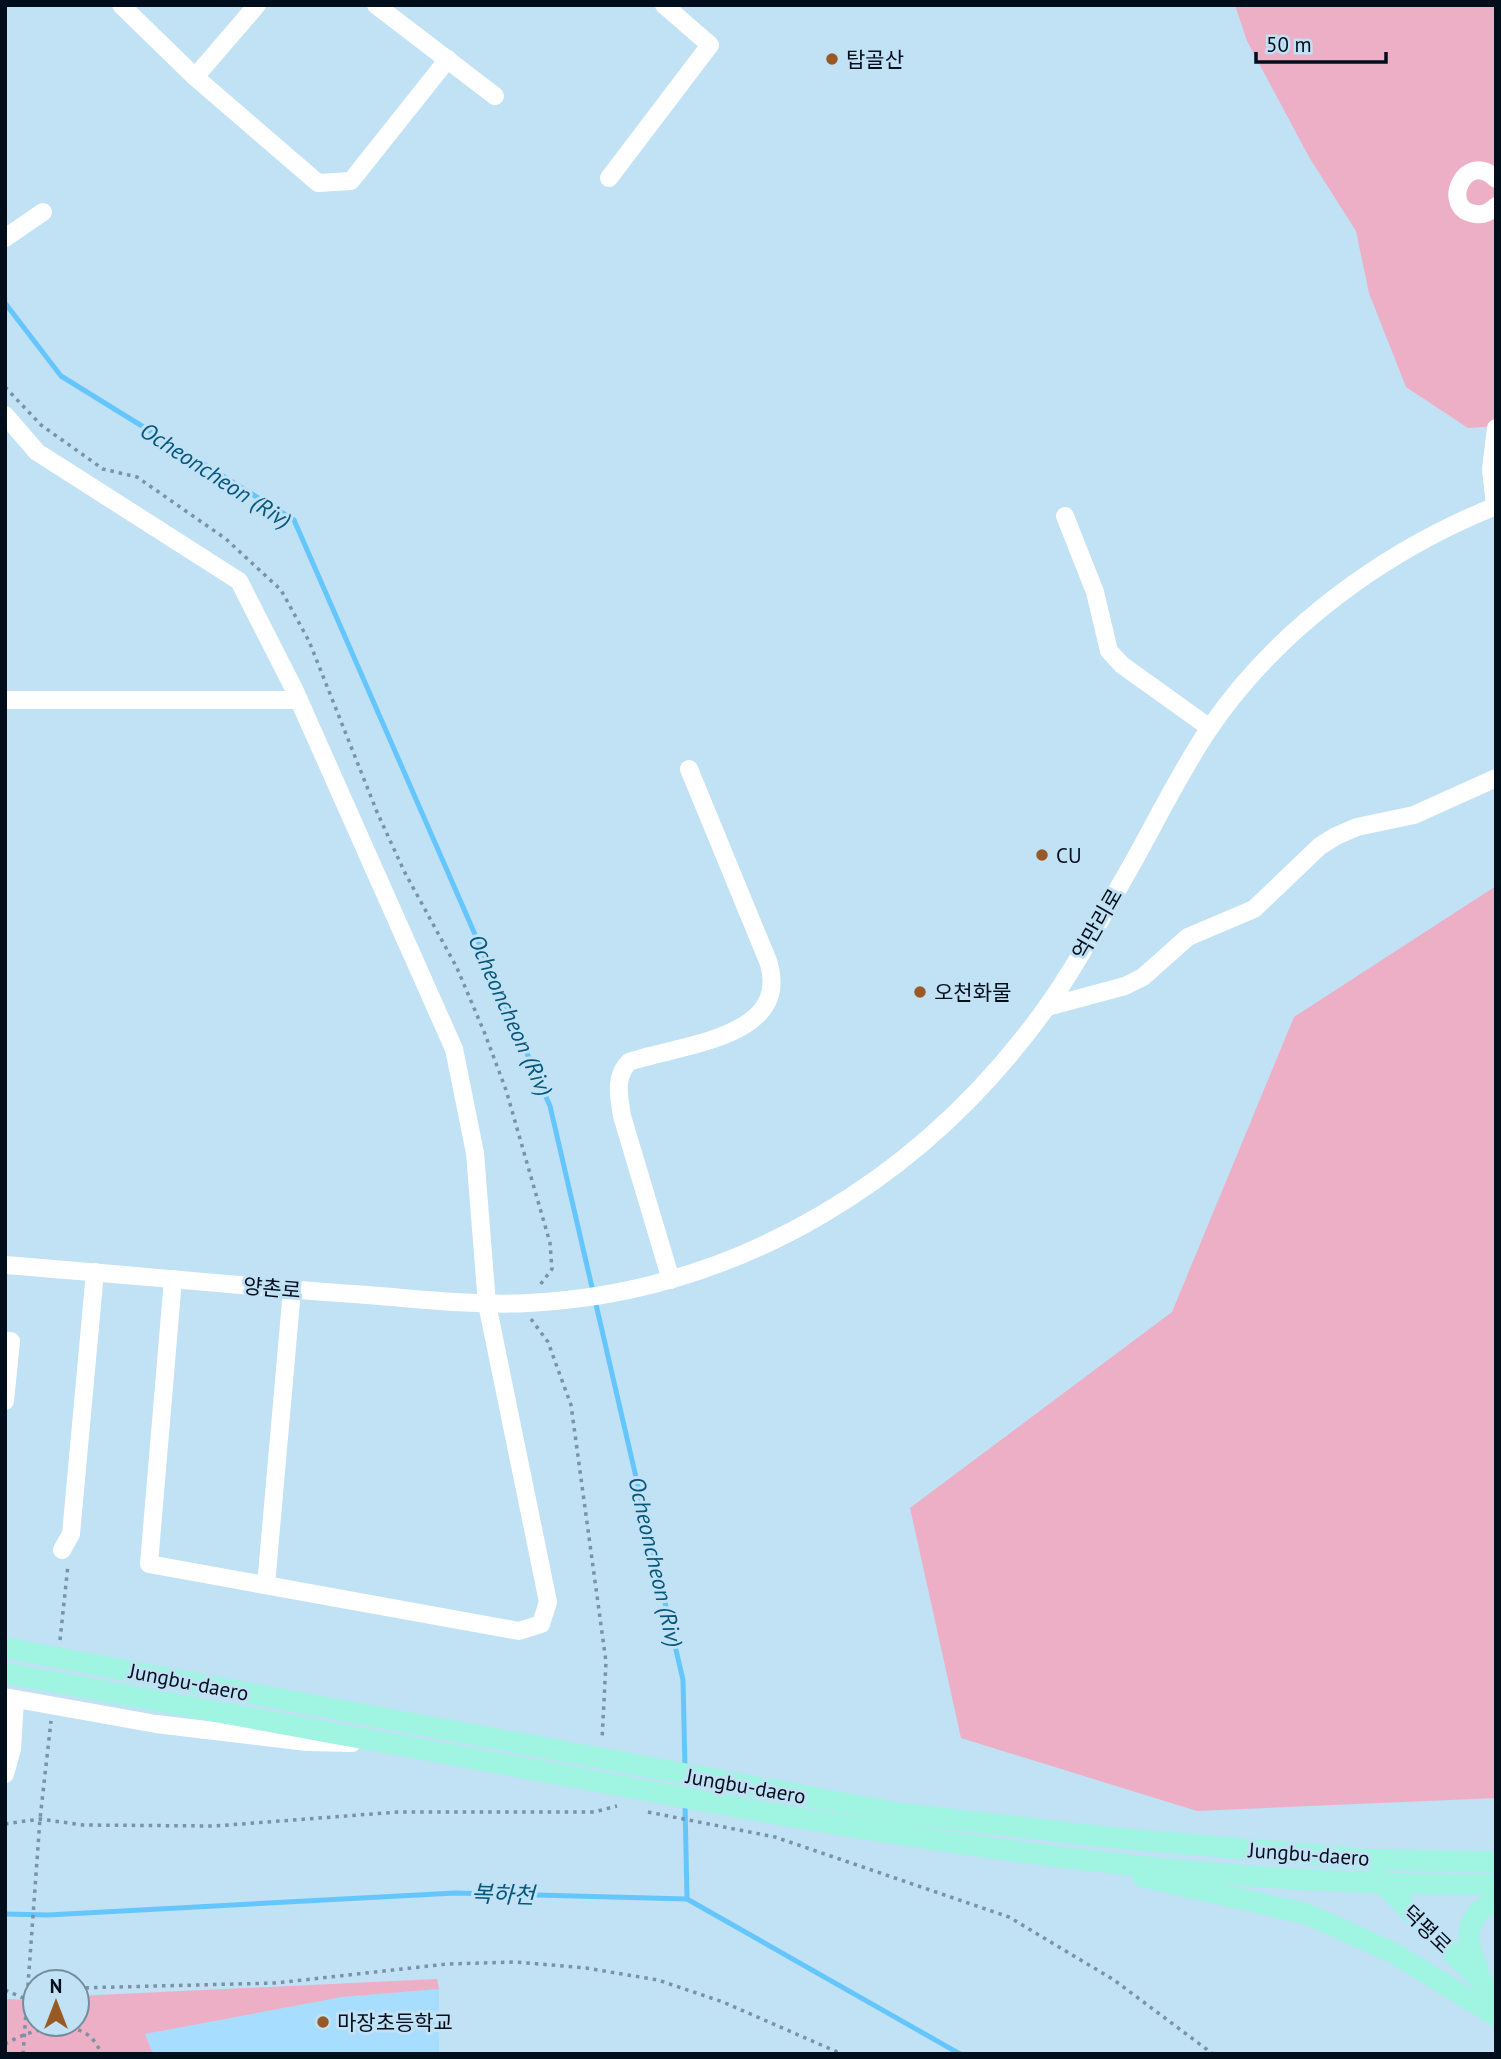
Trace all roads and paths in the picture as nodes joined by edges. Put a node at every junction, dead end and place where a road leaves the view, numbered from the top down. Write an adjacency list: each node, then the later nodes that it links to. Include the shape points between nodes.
1 (121, 5): 6 (street)
2 (257, 5): 6 (street)
3 (376, 5): 5 (street)
4 (664, 5): 9 (street, via 710,45)
5 (448, 59): 6 (street, via 351,181 317,183); 7 (street)
6 (195, 77)
7 (495, 96)
8 (1487, 171): 10 (street); 11 (street, via 1460,181 1457,196 1470,213)
9 (609, 178)
10 (1496, 179)
11 (1496, 206)
12 (43, 212): 13 (street)
13 (5, 238)
14 (5, 387): 30 (path, via 41,425 103,469 137,477 226,539 281,590 309,642 404,871 457,968 506,1090 551,1243 552,1269)
15 (5, 415): 20 (street, via 37,452 239,581)
16 (1496, 428): 17 (street, via 1491,470)
17 (1495, 506): 21 (street, 억만리로, via 1421,540 1344,591 1270,658)
18 (1065, 516): 21 (street, via 1095,592 1109,651 1122,666)
19 (5, 700): 20 (street)
20 (299, 700): 31 (street, via 454,1049 475,1153)
21 (1210, 728): 24 (street, 억만리로)
22 (689, 769): 28 (street, via 768,961 774,989 761,1014 747,1024 724,1035 637,1059 622,1069 622,1116)
23 (1496, 778): 24 (street, via 1414,815 1336,836 1254,909 1188,937 1143,976 1125,986)
24 (1047, 1007): 28 (street, 억만리로, via 959,1109 921,1146 861,1192 760,1248)
25 (5, 1265): 26 (street, 양촌로)
26 (95, 1272): 27 (street, 양촌로); 34 (street, via 71,1534)
27 (173, 1279): 29 (street, 양촌로); 35 (street, via 149,1564)
28 (671, 1280): 30 (street, 억만리로)
29 (292, 1290): 31 (street, 양촌로); 35 (street)
30 (532, 1303): 31 (street, 양촌로); 40 (path, via 531,1320 548,1342 571,1405 606,1662)
31 (487, 1304): 35 (street, via 548,1602 541,1624 519,1631)
32 (5, 1341): 33 (street, via 11,1341)
33 (5, 1401)
34 (62, 1550)
35 (266, 1586)
36 (5, 1648): 40 (main road, Jungbu-daero)
37 (5, 1673): 39 (main road, Jungbu-daero)
38 (10, 1698): 39 (street, via 156,1724 266,1737); 41 (street, via 12,1749)
39 (403, 1745): 42 (main road, Jungbu-daero)
40 (610, 1761): 47 (main road, Jungbu-daero, via 897,1813)
41 (5, 1774)
42 (628, 1798): 44 (path, via 594,1812 398,1812 215,1826 83,1825); 50 (main road, Jungbu-daero)
43 (642, 1811): 63 (path, via 775,1837 1009,1917 1114,1980)
44 (40, 1819): 45 (path); 54 (path)
45 (5, 1824)
46 (1496, 1849): 47 (main road, via 1361,1848)
47 (1297, 1853): 48 (main road, Jungbu-daero)
48 (1362, 1859): 49 (main road, Jungbu-daero); 52 (main road, 덕평로)
49 (1496, 1861)
50 (1087, 1862): 52 (main road, Jungbu-daero); 57 (main road, via 1209,1895 1307,1914 1394,1953)
51 (1496, 1884): 52 (main road, Jungbu-daero)
52 (1383, 1885): 56 (main road, 덕평로)
53 (1496, 1900): 56 (main road, via 1478,1909 1470,1925 1468,1949)
54 (31, 1968)
55 (91, 1988): 62 (path, via 276,1983 516,1962 586,1968 658,1979)
56 (1490, 1990)
57 (1496, 2016)
58 (21, 2035): 60 (path)
59 (91, 2038): 61 (path)
60 (5, 2044)
61 (101, 2054)
62 (842, 2054)
63 (1213, 2054)

